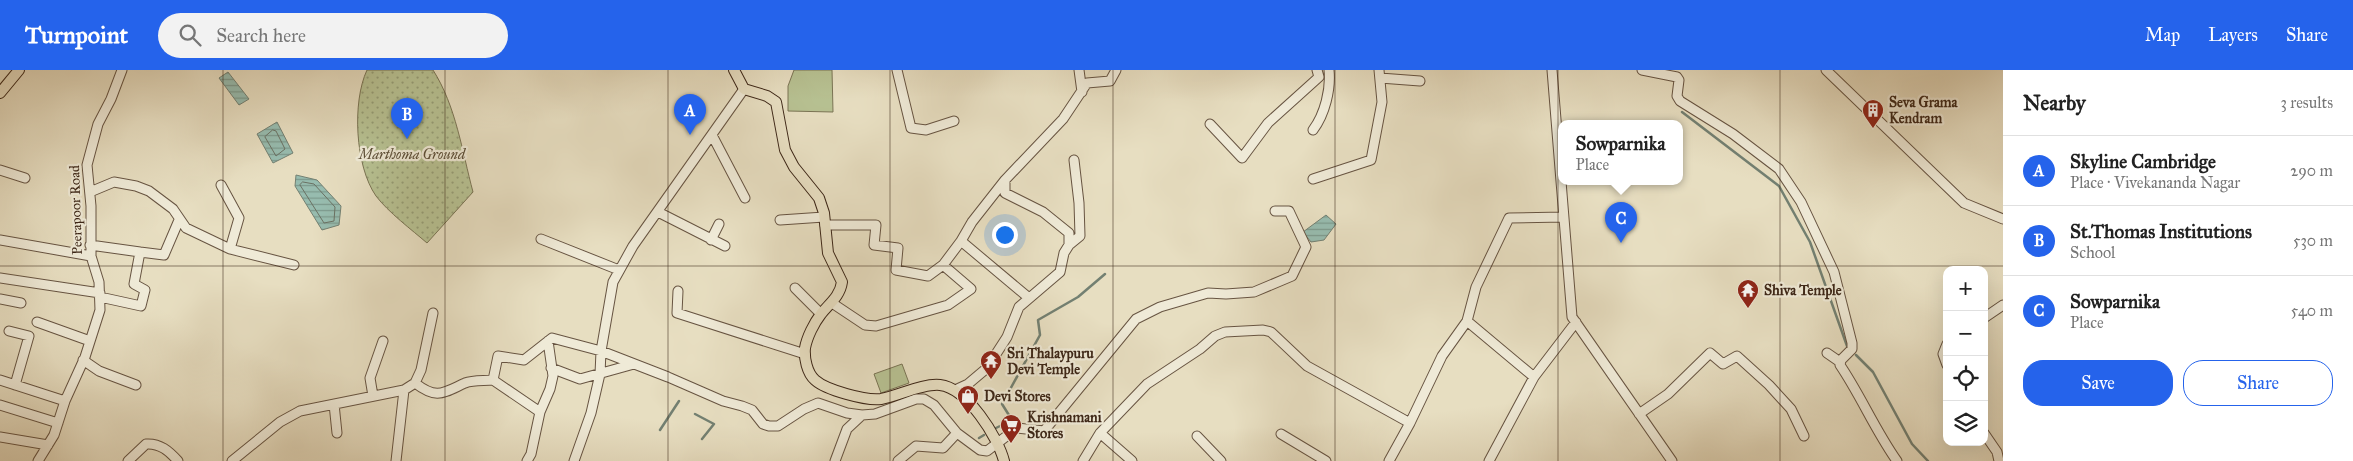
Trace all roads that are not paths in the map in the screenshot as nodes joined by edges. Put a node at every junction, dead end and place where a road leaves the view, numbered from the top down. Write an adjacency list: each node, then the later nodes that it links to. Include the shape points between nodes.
1 (19, 70): 16 (main road)
2 (122, 70): 29 (street, Peerapoor Road, via 89,152)
3 (734, 70): 14 (main road)
4 (897, 70): 17 (street, via 911,128 926,130)
5 (1079, 70): 15 (street)
6 (1116, 70): 15 (street, via 1110,80 1089,82)
7 (1317, 70): 18 (street, via 1319,77 1268,122 1242,158)
8 (1329, 70): 19 (street, via 1327,98 1319,123)
9 (1552, 70): 21 (street)
10 (1642, 70): 75 (street, via 1677,77 1677,96 1682,104 1733,134 1779,170 1800,202 1834,272 1852,344 1850,354)
11 (1826, 70): 34 (street, via 1964,203)
12 (1380, 74): 13 (street); 25 (street, via 1382,102 1371,160)
13 (1420, 81)
14 (744, 89): 20 (street); 37 (main road, via 776,102 785,150 819,198)
15 (1082, 92): 26 (street, via 1045,140)
16 (0, 93)
17 (954, 121)
18 (1210, 124)
19 (1313, 130)
20 (712, 135): 30 (street); 32 (street)
21 (1558, 144)
22 (1074, 160): 44 (street, via 1080,236)
23 (0, 170): 24 (street)
24 (25, 178)
25 (1313, 179)
26 (1005, 180): 42 (street); 44 (street, via 1005,193 1043,212 1069,233)
27 (221, 185): 46 (street, via 239,218)
28 (1561, 185): 33 (street)
29 (90, 192): 35 (street, via 114,182 136,186 167,204); 43 (street, Peerapoor Road)
30 (744, 198)
31 (1276, 211): 104 (street, via 1289,211 1306,247 1292,276 1254,292 1208,293 1160,307 1136,319 1044,431 1018,428)
32 (658, 212): 41 (street); 51 (street)
33 (1564, 217): 64 (street, via 1509,218 1476,287); 66 (street, via 1572,316)
34 (2003, 219)
35 (178, 220): 46 (street, via 186,228); 47 (street, via 164,255)
36 (780, 220): 37 (street)
37 (825, 221): 50 (street, via 876,225 874,245 898,248 896,270 928,276); 59 (main road, via 828,253 842,282)
38 (719, 224): 41 (street)
39 (541, 239): 51 (street)
40 (0, 240): 48 (street)
41 (711, 240): 45 (street)
42 (961, 241): 50 (street); 56 (street)
43 (90, 245): 47 (street); 48 (street, Peerapoor Road)
44 (1069, 245): 56 (street, via 1060,272)
45 (725, 246)
46 (230, 249): 49 (street)
47 (140, 252): 55 (street, via 134,284 144,290 141,306)
48 (91, 256): 55 (street, Peerapoor Road, via 100,282)
49 (294, 265)
50 (943, 265): 59 (street, via 971,289 948,305 876,326 865,325)
51 (619, 270): 71 (street, via 612,282)
52 (0, 278): 55 (street)
53 (795, 288): 62 (street)
54 (678, 291): 73 (street, via 677,313)
55 (100, 295): 68 (street, Peerapoor Road, via 100,310)
56 (1029, 298): 86 (street, via 1019,307 1007,337 987,368)
57 (0, 299): 58 (street)
58 (21, 303)
59 (832, 303): 62 (main road)
60 (2003, 304): 63 (street)
61 (433, 313): 82 (street, via 421,370)
62 (821, 314): 73 (main road, via 810,334)
63 (1988, 315)
64 (1467, 321): 79 (street); 95 (street, via 1442,356)
65 (37, 322): 68 (street)
66 (1576, 322): 79 (street); 92 (street)
67 (8, 331): 83 (street, via 29,336)
68 (90, 341): 74 (street, Peerapoor Road)
69 (383, 341): 87 (street, via 370,378)
70 (548, 341): 71 (street, via 556,339); 77 (street); 81 (street, via 524,360 498,356)
71 (601, 352): 76 (street); 78 (street)
72 (1827, 353): 75 (street)
73 (806, 354): 86 (main road, via 806,365 814,380 851,394 878,400 940,385)
74 (83, 360): 84 (street, via 99,371); 88 (street, Peerapoor Road)
75 (1840, 362): 123 (street, via 1880,437)
76 (634, 364): 78 (street); 93 (street, via 752,410 769,426 783,424 804,409 818,404)
77 (552, 368): 78 (street, via 580,379); 91 (street, via 550,389)
78 (600, 374): 112 (street, via 591,413)
79 (1534, 377): 121 (street)
80 (0, 380): 83 (street)
81 (493, 380): 82 (street, via 465,383 436,394 430,394); 91 (street)
82 (415, 383): 85 (street)
83 (15, 385): 88 (street)
84 (136, 385)
85 (404, 390): 87 (street); 110 (street)
86 (955, 390): 104 (main road, via 978,413)
87 (373, 396): 89 (street)
88 (65, 401): 94 (street, Peerapoor Road)
89 (334, 404): 96 (street); 109 (street, via 293,414)
90 (0, 405): 94 (street)
91 (540, 412): 111 (street)
92 (1639, 414): 101 (street, via 1668,394 1710,353 1723,364 1737,356 1791,409); 122 (street)
93 (862, 415): 97 (street, via 924,399 934,405); 113 (street, via 847,429)
94 (58, 423): 105 (street, Peerapoor Road)
95 (1410, 423): 98 (street, via 1307,366 1271,332 1263,330 1225,332 1215,336 1147,384); 120 (street)
96 (337, 433)
97 (957, 433): 104 (street, via 980,450 987,451); 114 (street, via 943,448 916,446)
98 (1100, 433): 116 (street); 117 (street)
99 (1281, 434): 119 (street)
100 (1197, 436): 118 (street)
101 (1804, 436)
102 (0, 437): 105 (street)
103 (1988, 439): 124 (street, via 1997,452)
104 (998, 443): 115 (main road)
105 (48, 445): 106 (street, Peerapoor Road)
106 (38, 461)
107 (128, 461): 108 (street, via 146,444 155,444)
108 (178, 461)
109 (232, 461)
110 (396, 461)
111 (527, 461)
112 (574, 461)
113 (835, 461)
114 (898, 461)
115 (1004, 461)
116 (1083, 461)
117 (1132, 461)
118 (1221, 461)
119 (1326, 461)
120 (1389, 461)
121 (1489, 461)
122 (1672, 461)
123 (1897, 461)
124 (1998, 461)

